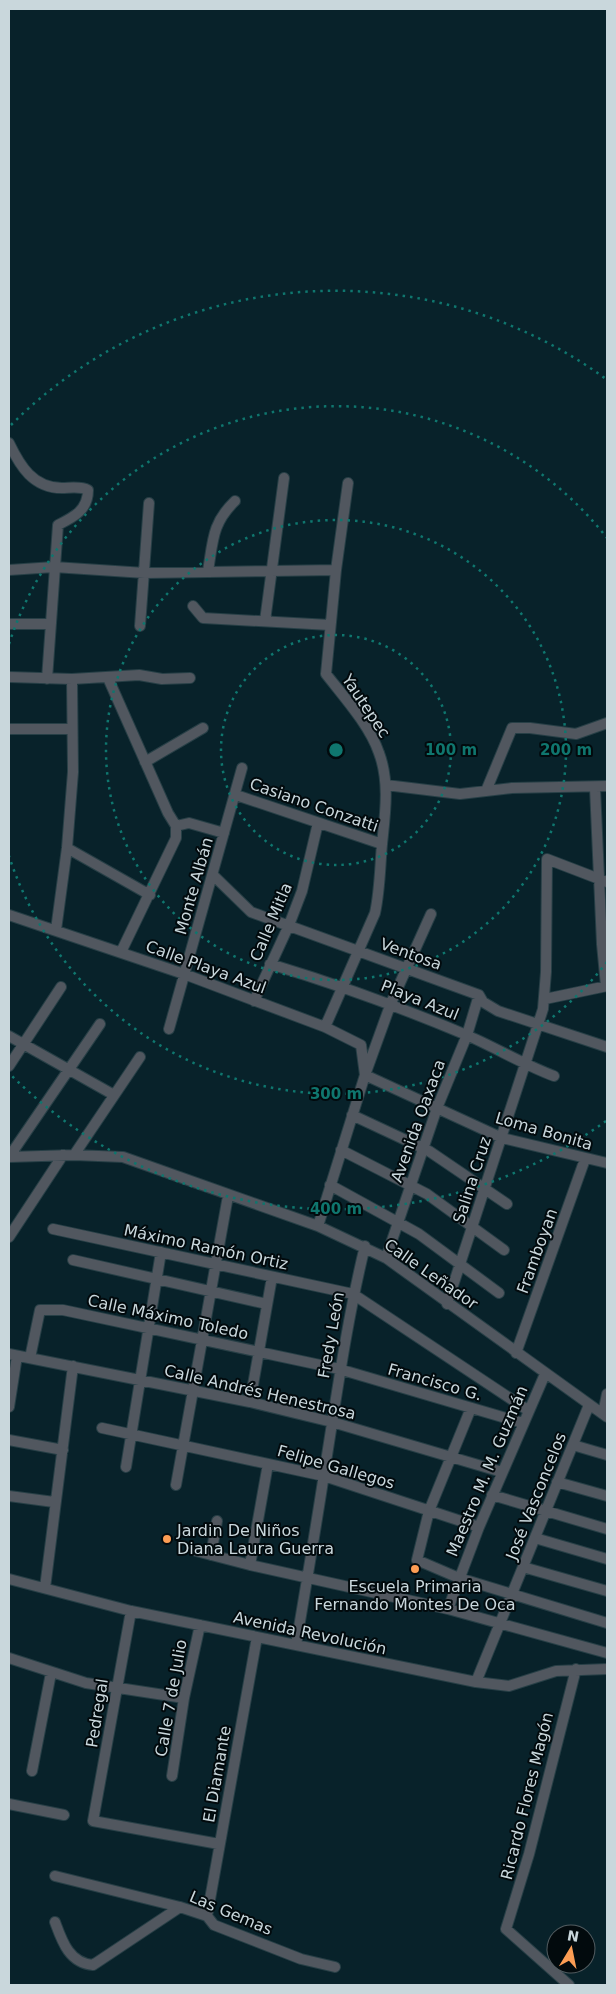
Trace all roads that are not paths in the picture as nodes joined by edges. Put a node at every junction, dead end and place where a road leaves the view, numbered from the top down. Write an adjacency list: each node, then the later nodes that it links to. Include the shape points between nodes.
1 (9, 443): 6 (street, via 20,466 37,483 88,490 80,514 58,525)
2 (284, 478): 10 (street)
3 (348, 483): 8 (street, Yautepec)
4 (235, 501): 9 (street, via 222,513 215,526)
5 (149, 503): 11 (street)
6 (54, 567): 7 (street); 11 (street); 15 (street)
7 (9, 570)
8 (336, 570): 10 (street); 16 (street, Yautepec)
9 (208, 571): 10 (street); 11 (street)
10 (271, 571): 13 (street)
11 (146, 573): 17 (street)
12 (193, 606): 13 (street, via 203,618)
13 (265, 621): 16 (street)
14 (9, 624): 15 (street)
15 (50, 624): 21 (street)
16 (330, 625): 29 (street, Yautepec, via 326,674 362,723 379,753)
17 (140, 626)
18 (9, 677): 21 (street)
19 (108, 678): 20 (street, via 139,675 162,679); 22 (street); 27 (street)
20 (190, 678)
21 (48, 679): 22 (street)
22 (72, 679): 26 (street)
23 (607, 723): 32 (street, via 576,734 512,728)
24 (203, 728): 27 (street)
25 (9, 729): 26 (street)
26 (72, 729): 38 (street, via 74,772)
27 (145, 762): 35 (street)
28 (242, 768): 33 (street, Monte Albán)
29 (386, 786): 32 (street, via 460,794); 37 (street, Yautepec)
30 (607, 786): 31 (street)
31 (595, 788): 32 (street); 40 (street)
32 (486, 791)
33 (236, 795): 34 (street, Casiano Conzatti); 36 (street, Monte Albán)
34 (318, 824): 37 (street, Casiano Conzatti); 44 (street, Calle Mitla, via 302,891)
35 (176, 826): 36 (street, via 189,823); 41 (street, via 176,838)
36 (224, 833): 39 (street, Monte Albán)
37 (382, 844): 46 (street, Yautepec, via 379,897)
38 (67, 848): 41 (street); 45 (street)
39 (213, 875): 44 (street, Ventosa, via 251,912); 50 (street, Monte Albán)
40 (604, 881): 52 (street, via 602,944); 55 (street, via 547,858)
41 (150, 895): 47 (street)
42 (430, 914): 49 (street)
43 (9, 915): 45 (street, Calle Playa Azul)
44 (289, 925): 46 (street, Ventosa); 48 (street, Calle Mitla)
45 (56, 930): 47 (street, Calle Playa Azul)
46 (358, 951): 49 (street, Ventosa); 51 (street, Yautepec)
47 (121, 952): 50 (street, Calle Playa Azul)
48 (270, 964): 51 (street, Playa Azul); 56 (street, Calle Mitla)
49 (406, 967): 54 (street, Ventosa); 57 (street)
50 (184, 974): 56 (street, Calle Playa Azul); 61 (street, Monte Albán)
51 (343, 986): 57 (street, Playa Azul); 60 (street, Yautepec)
52 (607, 986): 55 (street)
53 (61, 987): 64 (street)
54 (478, 995): 59 (street, Ventosa, via 490,1008); 62 (street, Avenida Oaxaca)
55 (545, 999): 59 (street)
56 (254, 1001): 60 (street, Calle Playa Azul)
57 (390, 1004): 62 (street, Playa Azul); 70 (street)
58 (100, 1024): 69 (street)
59 (538, 1025): 65 (street, Ventosa); 68 (street, Salina Cruz)
60 (325, 1027): 70 (street, Calle Playa Azul, via 361,1045)
61 (169, 1029)
62 (466, 1035): 68 (street, Playa Azul); 73 (street, Avenida Oaxaca)
63 (9, 1036): 64 (street)
64 (24, 1044): 67 (street); 69 (street)
65 (607, 1047)
66 (140, 1057): 72 (street)
67 (9, 1066)
68 (526, 1066): 71 (street, Playa Azul); 75 (street, Salina Cruz)
69 (70, 1070): 72 (street); 80 (street)
70 (365, 1075): 73 (street, Loma Bonita); 74 (street)
71 (554, 1076)
72 (114, 1095): 79 (street)
73 (437, 1108): 75 (street, Loma Bonita); 76 (street, Avenida Oaxaca)
74 (352, 1115): 76 (street); 77 (street)
75 (502, 1138): 81 (street, Loma Bonita); 85 (street, Salina Cruz)
76 (424, 1148): 84 (street, Avenida Oaxaca); 85 (street)
77 (341, 1150): 83 (street); 84 (street)
78 (63, 1155): 79 (street, Calle Leñador); 80 (street, Calle Leñador); 92 (street)
79 (74, 1155): 86 (street, Calle Leñador, via 123,1157)
80 (9, 1157)
81 (585, 1159): 82 (street, Loma Bonita); 110 (street, Framboyan)
82 (607, 1163)
83 (330, 1185): 88 (street); 89 (street)
84 (411, 1185): 88 (street, Avenida Oaxaca); 90 (street)
85 (485, 1189): 87 (street); 90 (street, Salina Cruz)
86 (228, 1196): 89 (street, Calle Leñador); 99 (street)
87 (507, 1204)
88 (399, 1221): 96 (street, Avenida Oaxaca); 98 (street)
89 (318, 1226): 93 (street, Calle Leñador)
90 (472, 1227): 94 (street); 98 (street, Salina Cruz)
91 (53, 1229): 95 (street, Máximo Ramón Ortiz)
92 (9, 1237)
93 (365, 1246): 96 (street, Calle Leñador); 104 (street, Fredy León)
94 (504, 1250)
95 (161, 1252): 99 (street, Máximo Ramón Ortiz); 101 (street)
96 (386, 1258): 106 (street, Calle Leñador)
97 (73, 1260): 101 (street)
98 (461, 1262): 103 (street); 106 (street, Salina Cruz)
99 (215, 1264): 100 (street, Máximo Ramón Ortiz); 102 (street)
100 (272, 1277): 104 (street, Máximo Ramón Ortiz); 105 (street)
101 (156, 1280): 102 (street); 107 (street)
102 (209, 1292): 105 (street); 108 (street)
103 (499, 1293)
104 (353, 1294): 114 (street, Fredy León); 123 (street)
105 (267, 1304): 109 (street)
106 (447, 1304): 110 (street, Calle Leñador)
107 (148, 1328): 108 (street, Calle Máximo Toledo); 112 (street, Calle Máximo Toledo, via 63,1310 40,1310); 116 (street)
108 (201, 1339): 109 (street, Calle Máximo Toledo); 117 (street)
109 (258, 1352): 114 (street, Calle Máximo Toledo); 119 (street)
110 (516, 1353): 115 (street, Calle Leñador)
111 (13, 1355): 112 (street, Calle Andrés Henestrosa); 121 (street)
112 (30, 1358): 113 (street, Calle Andrés Henestrosa)
113 (73, 1366): 116 (street, Calle Andrés Henestrosa); 132 (street)
114 (339, 1369): 122 (street, Francisco G.); 125 (street, Fredy León)
115 (545, 1374): 120 (street, Calle Leñador); 123 (street, Maestro M. M. Guzmán)
116 (140, 1381): 117 (street, Calle Andrés Henestrosa); 128 (street)
117 (192, 1391): 119 (street, Calle Andrés Henestrosa); 131 (street)
118 (607, 1394): 124 (street)
119 (250, 1402): 125 (street, Calle Andrés Henestrosa)
120 (589, 1405): 124 (street, Calle Leñador); 130 (street, José Vasconcelos)
121 (9, 1407)
122 (471, 1408): 126 (street, Francisco G.); 134 (street)
123 (529, 1410): 126 (street, Maestro M. M. Guzmán)
124 (605, 1415)
125 (332, 1422): 134 (street, Calle Andrés Henestrosa); 138 (street, Fredy León)
126 (523, 1423): 137 (street, Maestro M. M. Guzmán)
127 (102, 1428): 128 (street, Felipe Gallegos)
128 (130, 1434): 131 (street, Felipe Gallegos); 136 (street)
129 (9, 1440): 132 (street)
130 (573, 1445): 133 (street); 139 (street, José Vasconcelos)
131 (183, 1446): 135 (street, Felipe Gallegos); 140 (street)
132 (63, 1450): 144 (street)
133 (607, 1455)
134 (450, 1456): 137 (street, Calle Andrés Henestrosa); 145 (street)
135 (268, 1464): 138 (street, Felipe Gallegos); 154 (street)
136 (126, 1467)
137 (502, 1472): 141 (street, Maestro M. M. Guzmán)
138 (324, 1476): 145 (street, Felipe Gallegos); 156 (street, Fredy León)
139 (557, 1482): 143 (street); 146 (street, José Vasconcelos)
140 (176, 1485)
141 (492, 1495): 146 (street); 148 (street, Maestro M. M. Guzmán)
142 (9, 1496): 144 (street)
143 (607, 1496)
144 (54, 1502): 159 (street)
145 (429, 1511): 148 (street, Felipe Gallegos); 157 (street, via 417,1560)
146 (545, 1512): 149 (street); 150 (street, José Vasconcelos)
147 (217, 1521): 152 (street)
148 (479, 1527): 157 (street, Maestro M. M. Guzmán)
149 (607, 1529)
150 (535, 1538): 153 (street); 155 (street, José Vasconcelos)
151 (196, 1550): 152 (street)
152 (211, 1555): 154 (street)
153 (607, 1559)
154 (250, 1565): 156 (street)
155 (523, 1568): 160 (street); 161 (street, José Vasconcelos)
156 (307, 1578): 162 (street); 168 (street, Fredy León)
157 (458, 1578): 161 (street); 162 (street, Maestro M. M. Guzmán)
158 (9, 1580): 159 (street, Avenida Revolución)
159 (45, 1588): 163 (street, Avenida Revolución)
160 (607, 1591)
161 (511, 1595): 164 (street, José Vasconcelos); 165 (street)
162 (448, 1609): 164 (street)
163 (131, 1611): 166 (street, Avenida Revolución); 175 (street, Pedregal)
164 (500, 1622): 169 (street); 174 (street, José Vasconcelos)
165 (607, 1623)
166 (200, 1625): 167 (street, Avenida Revolución); 176 (street, Calle 7 de Julio)
167 (258, 1637): 168 (street, Avenida Revolución); 181 (street, El Diamante)
168 (296, 1645): 174 (street, Avenida Revolución)
169 (607, 1653)
170 (9, 1658): 173 (street)
171 (576, 1669): 172 (street, Avenida Revolución); 174 (street, Avenida Revolución, via 556,1671 508,1686); 187 (street, Ricardo Flores Magón, via 506,1929)
172 (607, 1669)
173 (51, 1673): 175 (street, via 86,1683); 177 (street)
174 (476, 1682)
175 (116, 1686): 176 (street); 181 (street, Pedregal, via 93,1821)
176 (184, 1698): 178 (street, Calle 7 de Julio)
177 (32, 1771)
178 (172, 1776)
179 (9, 1804): 180 (street)
180 (64, 1815)
181 (219, 1844): 184 (street, El Diamante)
182 (55, 1876): 183 (street, Las Gemas)
183 (180, 1907): 184 (street, Las Gemas); 185 (street, via 93,1965 84,1964 65,1949)
184 (206, 1916): 186 (street, Las Gemas, via 214,1925 301,1959)
185 (55, 1922)
186 (335, 1968)
187 (568, 1985)

